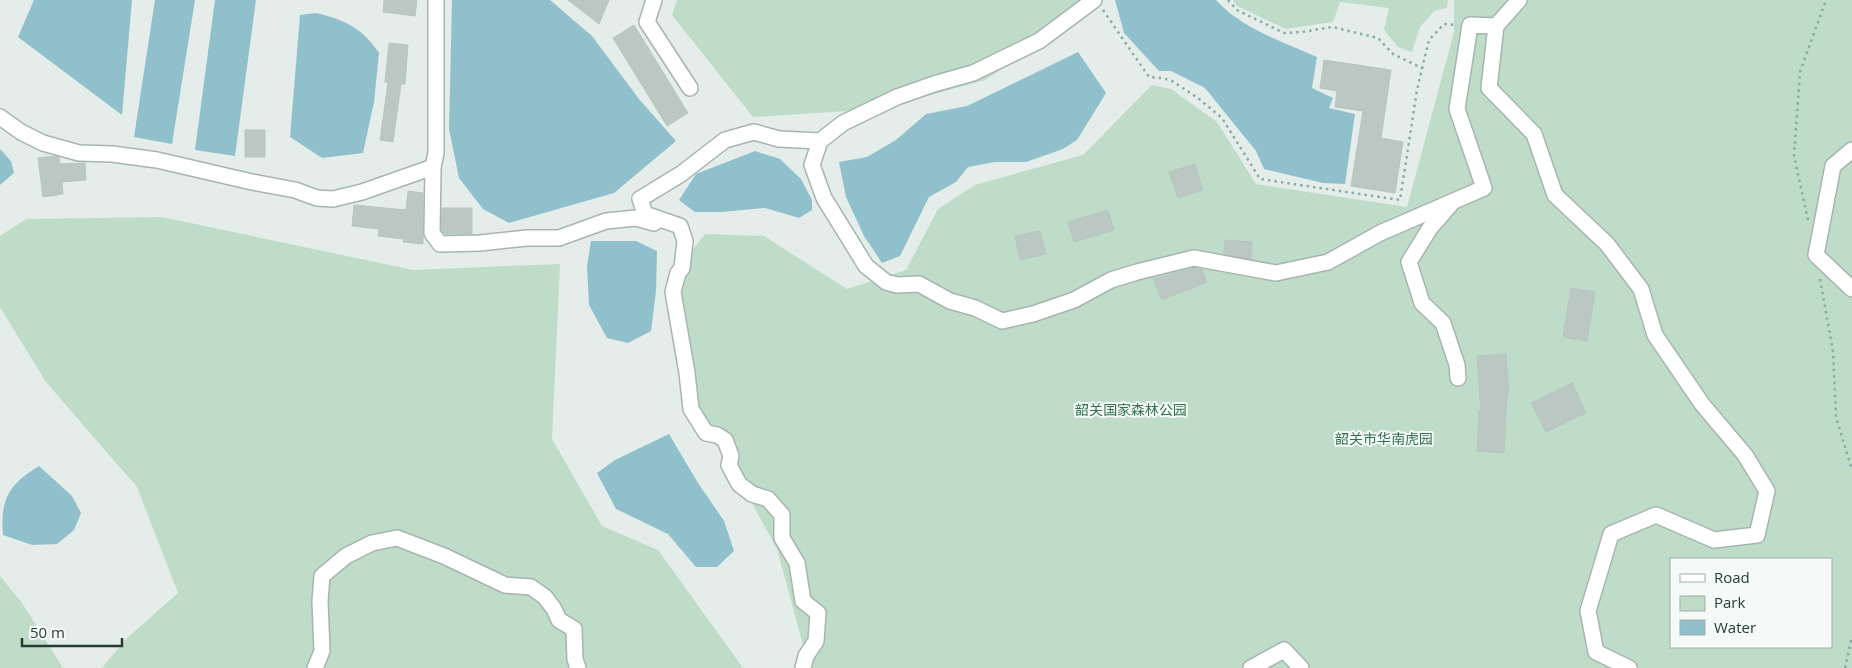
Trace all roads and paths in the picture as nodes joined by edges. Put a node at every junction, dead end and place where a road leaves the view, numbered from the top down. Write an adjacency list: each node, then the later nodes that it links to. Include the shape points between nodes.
1 (436, 0): 13 (street, via 436,153)
2 (654, 0): 9 (street, via 647,22)
3 (1228, 0): 8 (path, via 1237,10 1284,33 1332,28 1378,38 1393,54)
4 (1519, 0): 7 (street)
5 (1098, 4): 8 (path, via 1149,77 1172,81 1222,118 1260,179 1400,200); 11 (street, via 1039,41 973,73 897,97 843,123)
6 (1470, 25): 7 (street); 8 (path, via 1444,24 1429,40); 14 (street, via 1458,109 1484,188)
7 (1496, 26): 25 (street, via 1489,88 1534,134 1555,195 1607,244 1641,289 1654,335 1702,404 1745,455 1767,491 1757,535 1714,540 1656,515 1611,534 1588,611 1596,652)
8 (1422, 68)
9 (690, 88)
10 (0, 117): 13 (street, via 21,132 79,154 112,154 157,160 317,198 334,199 362,192)
11 (820, 141): 14 (street, via 812,165 824,198 866,266 886,282 919,284 950,301 1002,321 1074,300 1111,280 1194,258 1276,273 1328,262 1380,233); 15 (street, via 779,139 754,132 725,140 681,174 640,199 645,214 680,226)
12 (1852, 150): 17 (street, via 1833,166 1816,255)
13 (433, 167): 15 (street, via 432,233 440,244 559,238 606,221 636,218 679,233)
14 (1454, 201): 18 (street, via 1430,228 1410,262 1422,304 1443,324)
15 (684, 247): 16 (street, via 688,261); 22 (street, via 682,268 673,292 691,409 706,433 725,440 731,456 729,465 739,484 752,494 768,499 782,515 782,538 797,563 803,601 818,613 816,641 806,656)
16 (678, 283)
17 (1852, 289)
18 (1458, 378)
19 (1852, 636): 26 (path)
20 (315, 668): 21 (street, via 322,652 322,576 346,556 372,543 398,538 505,585 531,587 545,597 559,620 574,629)
21 (578, 668)
22 (803, 668)
23 (1251, 668): 24 (street, via 1284,650)
24 (1301, 668)
25 (1629, 668)
26 (1845, 668)

